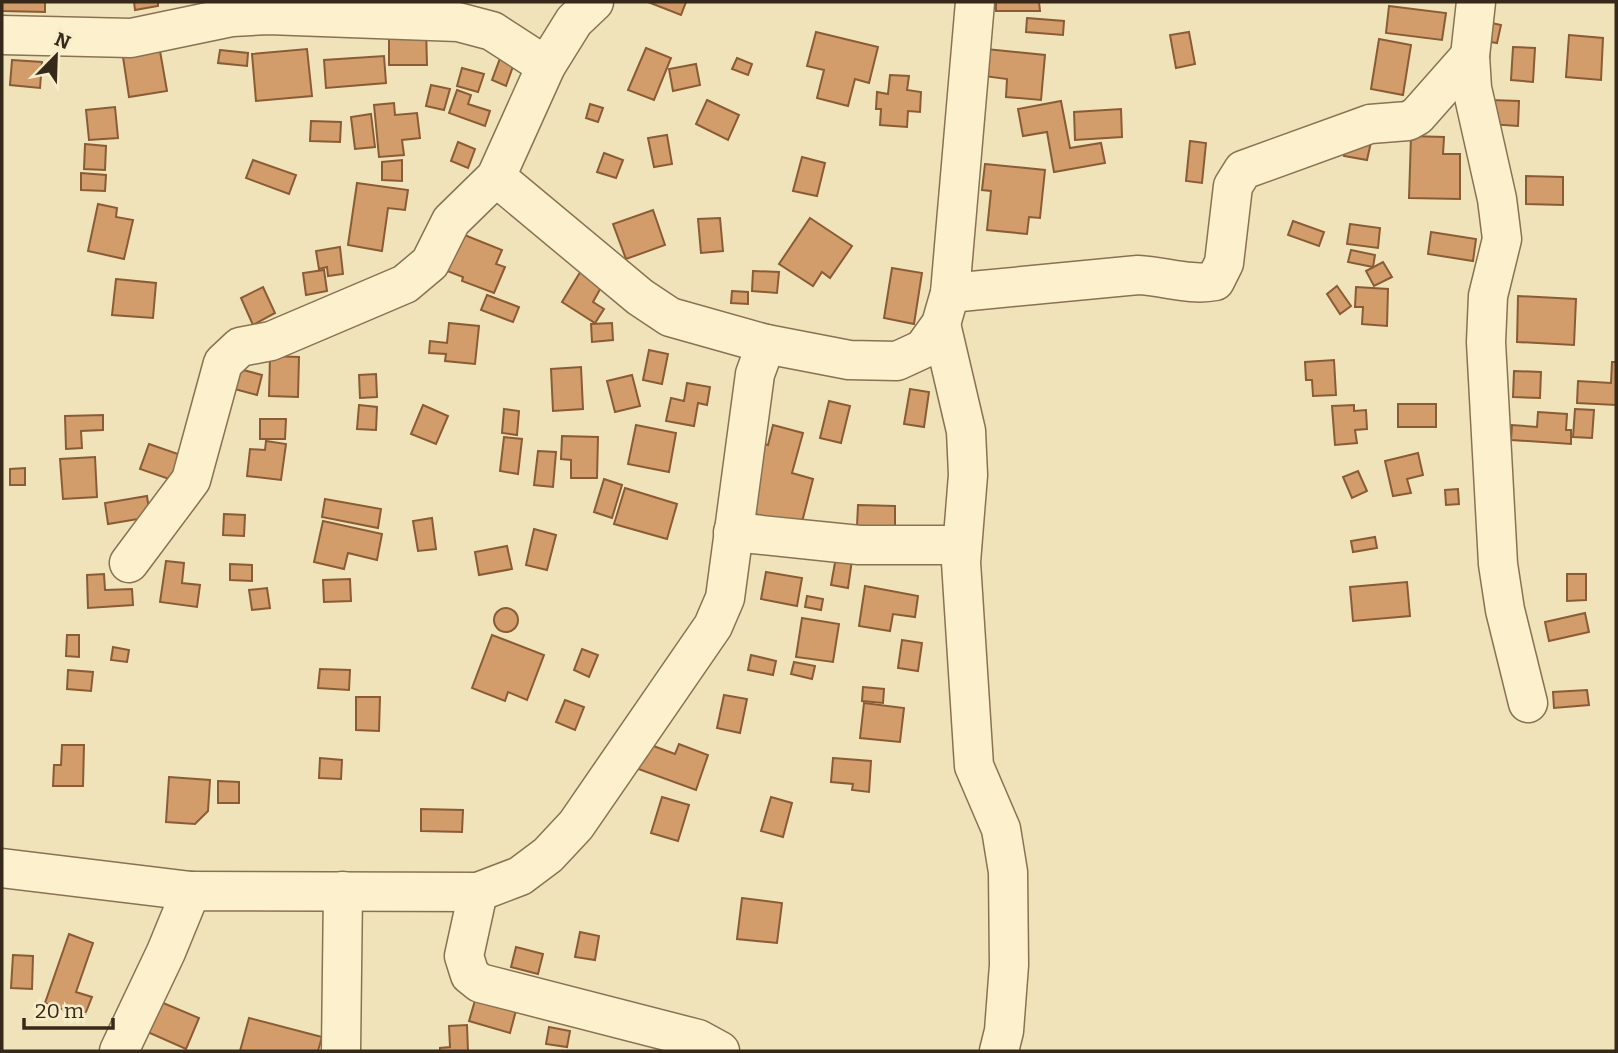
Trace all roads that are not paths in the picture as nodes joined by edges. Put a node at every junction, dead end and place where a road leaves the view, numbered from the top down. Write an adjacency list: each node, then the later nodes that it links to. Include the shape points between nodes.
1 (594, 2): 6 (street, via 574,21)
2 (975, 2): 8 (street)
3 (1476, 2): 5 (street)
4 (2, 34): 6 (street, via 131,38 232,17 268,15 458,22 492,32)
5 (1471, 56): 8 (street, via 1408,121 1370,124 1243,170 1233,186 1224,263 1215,281 1200,284 1138,275); 13 (street, via 1472,88 1502,239 1488,296 1486,342 1498,564)
6 (546, 66): 7 (street)
7 (496, 177): 9 (street, via 670,317); 12 (street, via 451,221 430,263 405,284 271,341 240,347 222,363 191,480)
8 (945, 308): 9 (street, via 923,349 897,361 849,360); 11 (street, via 966,431 968,475)
9 (766, 344): 10 (street, via 755,374)
10 (733, 533): 11 (street, via 859,545); 17 (street, via 725,598 713,626 576,825 520,876)
11 (962, 545): 21 (street, via 974,766 1001,829 1008,872 1009,965)
12 (130, 563)
13 (1528, 704)
14 (2, 868): 15 (street)
15 (191, 891): 16 (street); 18 (street)
16 (342, 891): 17 (street); 19 (street)
17 (478, 892): 20 (street, via 464,956 470,975 480,983 698,1039)
18 (119, 1051)
19 (341, 1051)
20 (720, 1051)
21 (999, 1051)

